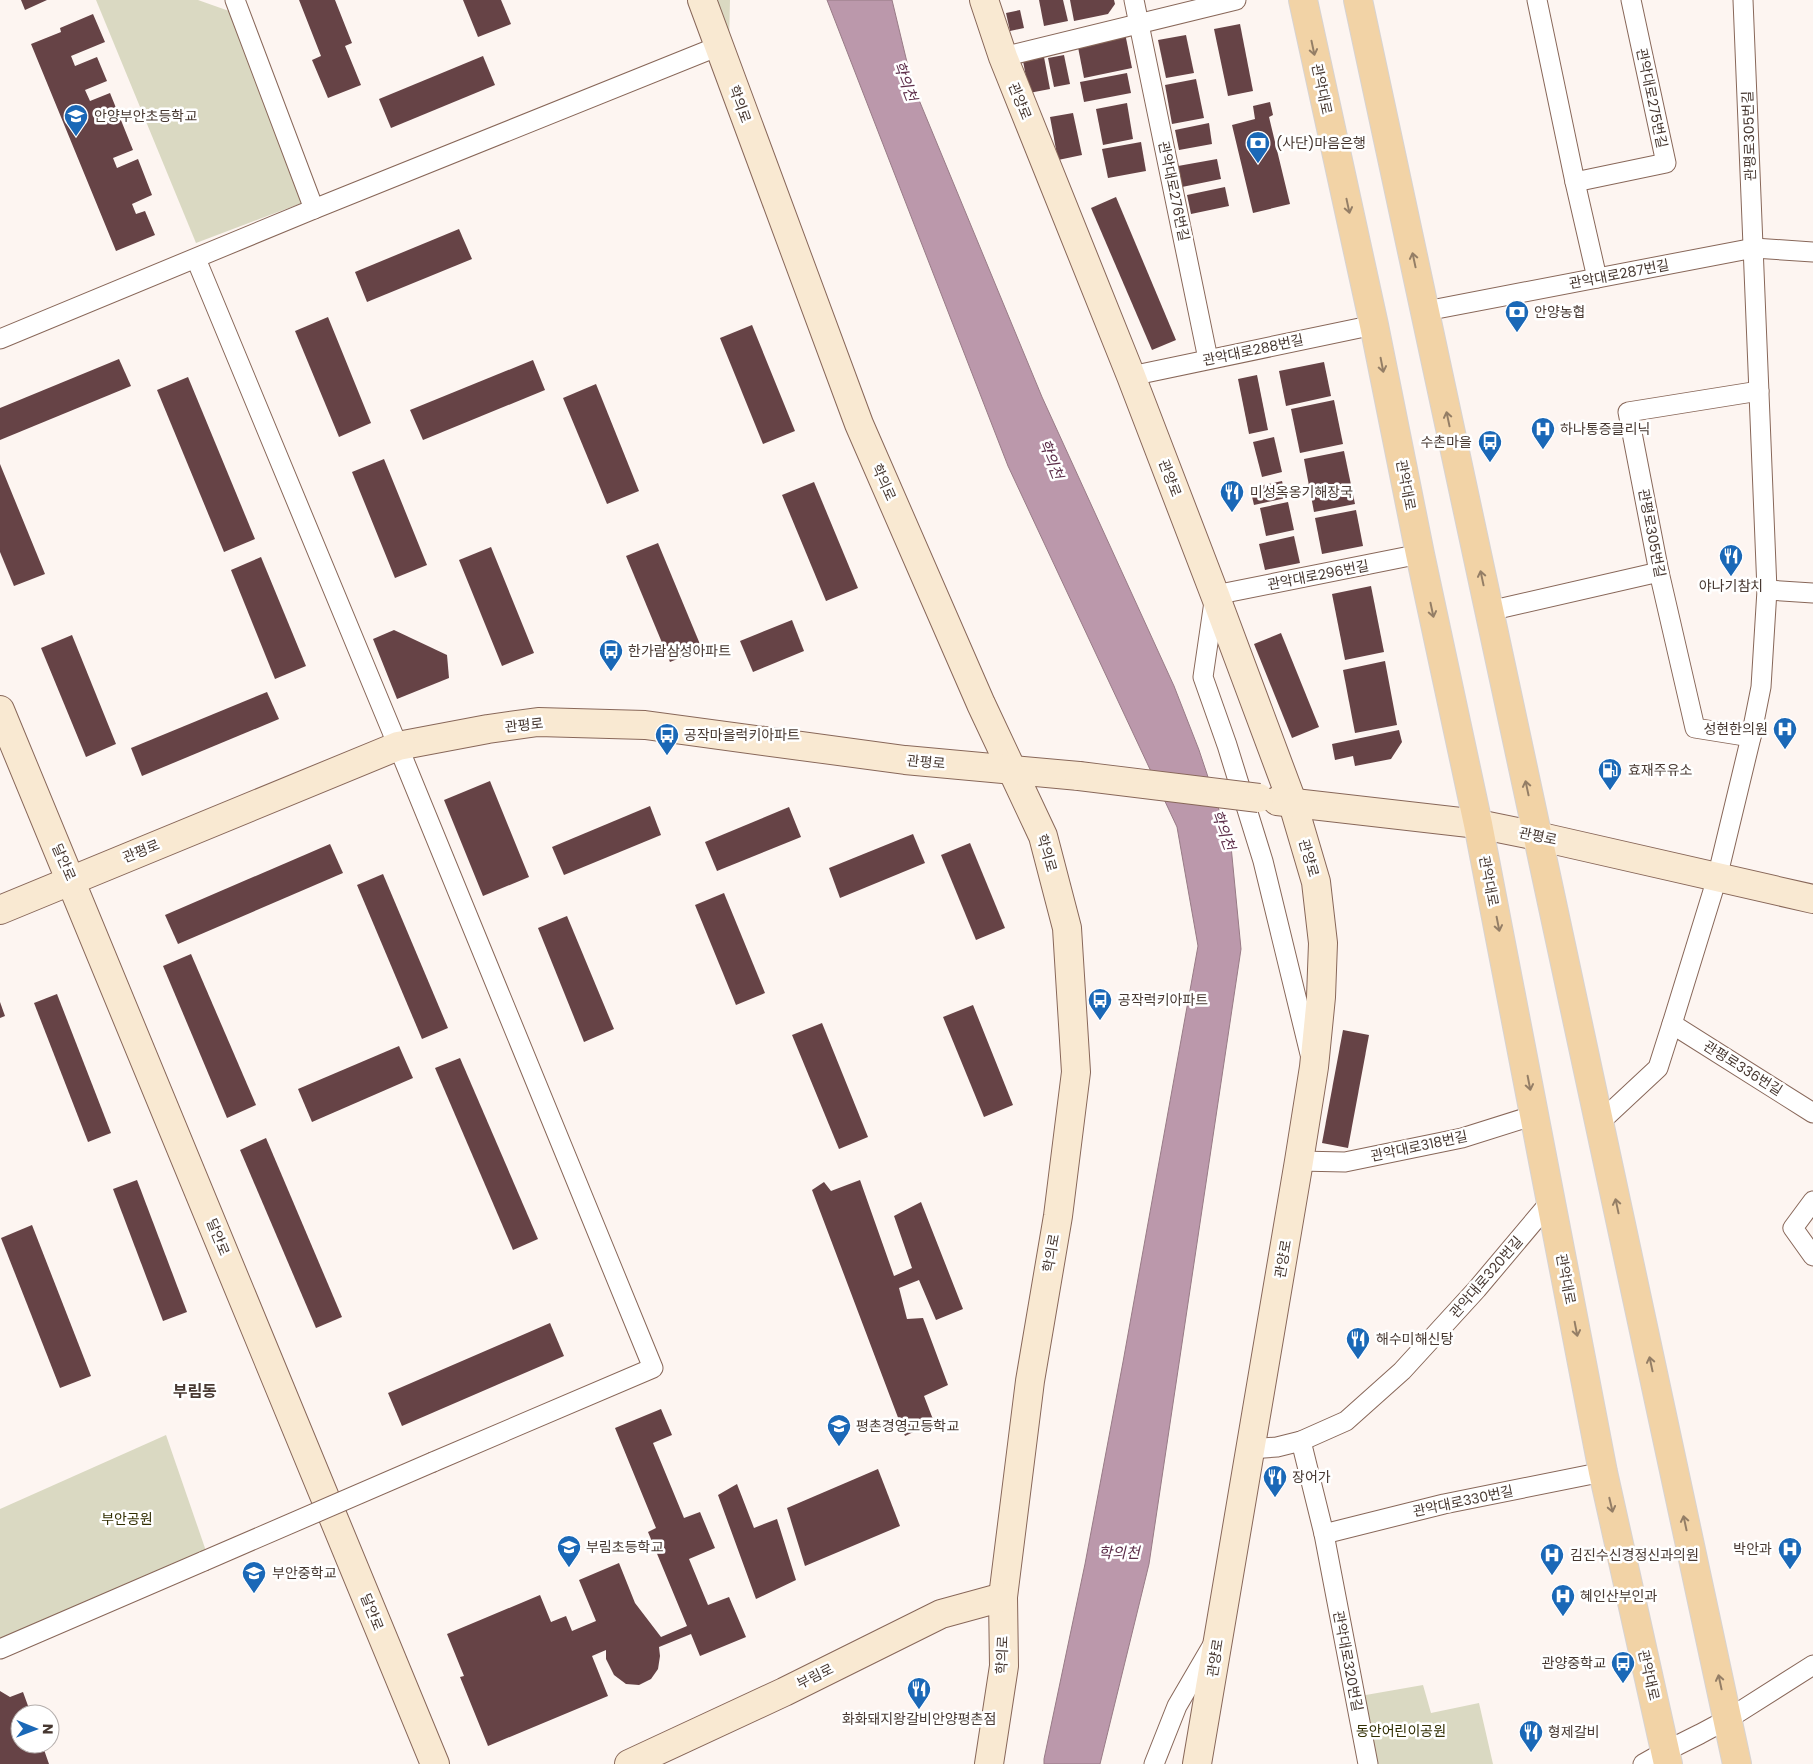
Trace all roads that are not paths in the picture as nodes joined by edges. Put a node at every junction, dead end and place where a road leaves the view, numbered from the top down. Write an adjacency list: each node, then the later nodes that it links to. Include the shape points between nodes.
1 (235, 0): 15 (street)
2 (702, 0): 12 (street, 학의로)
3 (984, 0): 13 (street, 관양로)
4 (1134, 0): 11 (street, 관악대로276번길)
5 (1236, 0): 11 (street)
6 (1303, 0): 21 (main road, 관악대로, one-way to 21)
7 (1358, 0): 20 (main road, one-way to 7)
8 (1537, 0): 14 (street)
9 (1631, 0): 14 (street, 관악대로275번길, via 1666,163)
10 (1743, 0): 16 (street, 관평로305번길)
11 (1139, 24): 13 (street); 23 (street, 관악대로276번길)
12 (718, 46): 15 (street); 35 (street, 학의로, via 859,424)
13 (1003, 57): 24 (street, 관양로)
14 (1575, 182): 19 (street)
15 (314, 210): 18 (street)
16 (1754, 248): 17 (street, 관악대로287번길); 19 (street, 관악대로287번길); 25 (street, 관평로305번길)
17 (1813, 252)
18 (196, 259): 22 (street); 34 (street)
19 (1597, 278): 20 (street, 관악대로287번길)
20 (1426, 311): 31 (main road, one-way to 20)
21 (1374, 326): 23 (street, 관악대로288번길); 26 (main road, 관악대로, one-way to 26)
22 (0, 339)
23 (1208, 359): 24 (street, 관악대로288번길)
24 (1131, 376): 30 (street, 관양로)
25 (1759, 391): 27 (street, 관평로305번길, via 1628,412); 28 (street, 관평로305번길)
26 (1420, 554): 30 (street, 관악대로296번길); 37 (main road, 관악대로, one-way to 37)
27 (1659, 572): 31 (street); 33 (street, 관평로305번길, via 1695,728)
28 (1767, 590): 29 (street); 33 (street, 관평로305번길, via 1761,687)
29 (1813, 593)
30 (1215, 596): 36 (street, 관양로); 44 (street, via 1203,678 1263,860)
31 (1489, 611): 38 (main road, one-way to 31)
32 (0, 710): 40 (street, 달안로)
33 (1751, 737): 39 (street, 관평로305번길)
34 (398, 746): 35 (street, 관평로, via 538,722 635,725 905,760); 40 (street, 관평로); 58 (street, bridge, via 653,1368)
35 (1012, 770): 36 (street, 관평로, bridge); 56 (street, 학의로, via 1043,836 1066,928 1076,1072 1058,1216 1030,1381)
36 (1293, 804): 37 (street, 관평로); 44 (street, 관양로, via 1316,882 1323,943)
37 (1478, 824): 38 (street, 관평로); 46 (main road, 관악대로, one-way to 46)
38 (1537, 836): 39 (street, 관평로); 47 (main road)
39 (1717, 878): 41 (street, 관평로); 43 (street)
40 (71, 880): 42 (street, 관평로); 62 (street, 달안로)
41 (1813, 899)
42 (0, 910)
43 (1672, 1024): 45 (street, 관평로336번길); 47 (street, via 1658,1068)
44 (1314, 1067): 48 (street, 관양로)
45 (1813, 1113)
46 (1535, 1114): 48 (street, 관악대로318번길, via 1462,1138 1345,1162); 49 (main road, 관악대로)
47 (1599, 1123): 60 (main road, one-way to 47)
48 (1299, 1162): 53 (street, 관양로)
49 (1551, 1201): 52 (street, 관악대로320번길, via 1402,1371 1346,1421); 54 (main road, 관악대로, one-way to 54)
50 (1813, 1201): 51 (street, via 1793,1228)
51 (1813, 1256)
52 (1302, 1441): 53 (street, 관악대로320번길); 55 (street, 관악대로320번길)
53 (1250, 1449): 57 (street, 관양로)
54 (1603, 1472): 55 (street, 관악대로330번길, via 1444,1504); 61 (main road, 관악대로, one-way to 61)
55 (1324, 1534): 67 (street, 관악대로320번길)
56 (1003, 1597): 63 (street, 부림로, via 941,1614); 64 (street, 학의로, via 1004,1666)
57 (1218, 1637): 65 (street, via 1177,1706); 66 (street, 관양로)
58 (0, 1649)
59 (1813, 1666): 60 (street)
60 (1728, 1719): 61 (street); 68 (main road)
61 (1659, 1760)
62 (435, 1764)
63 (629, 1764)
64 (989, 1764)
65 (1154, 1764)
66 (1197, 1764)
67 (1368, 1764)
68 (1737, 1764)

